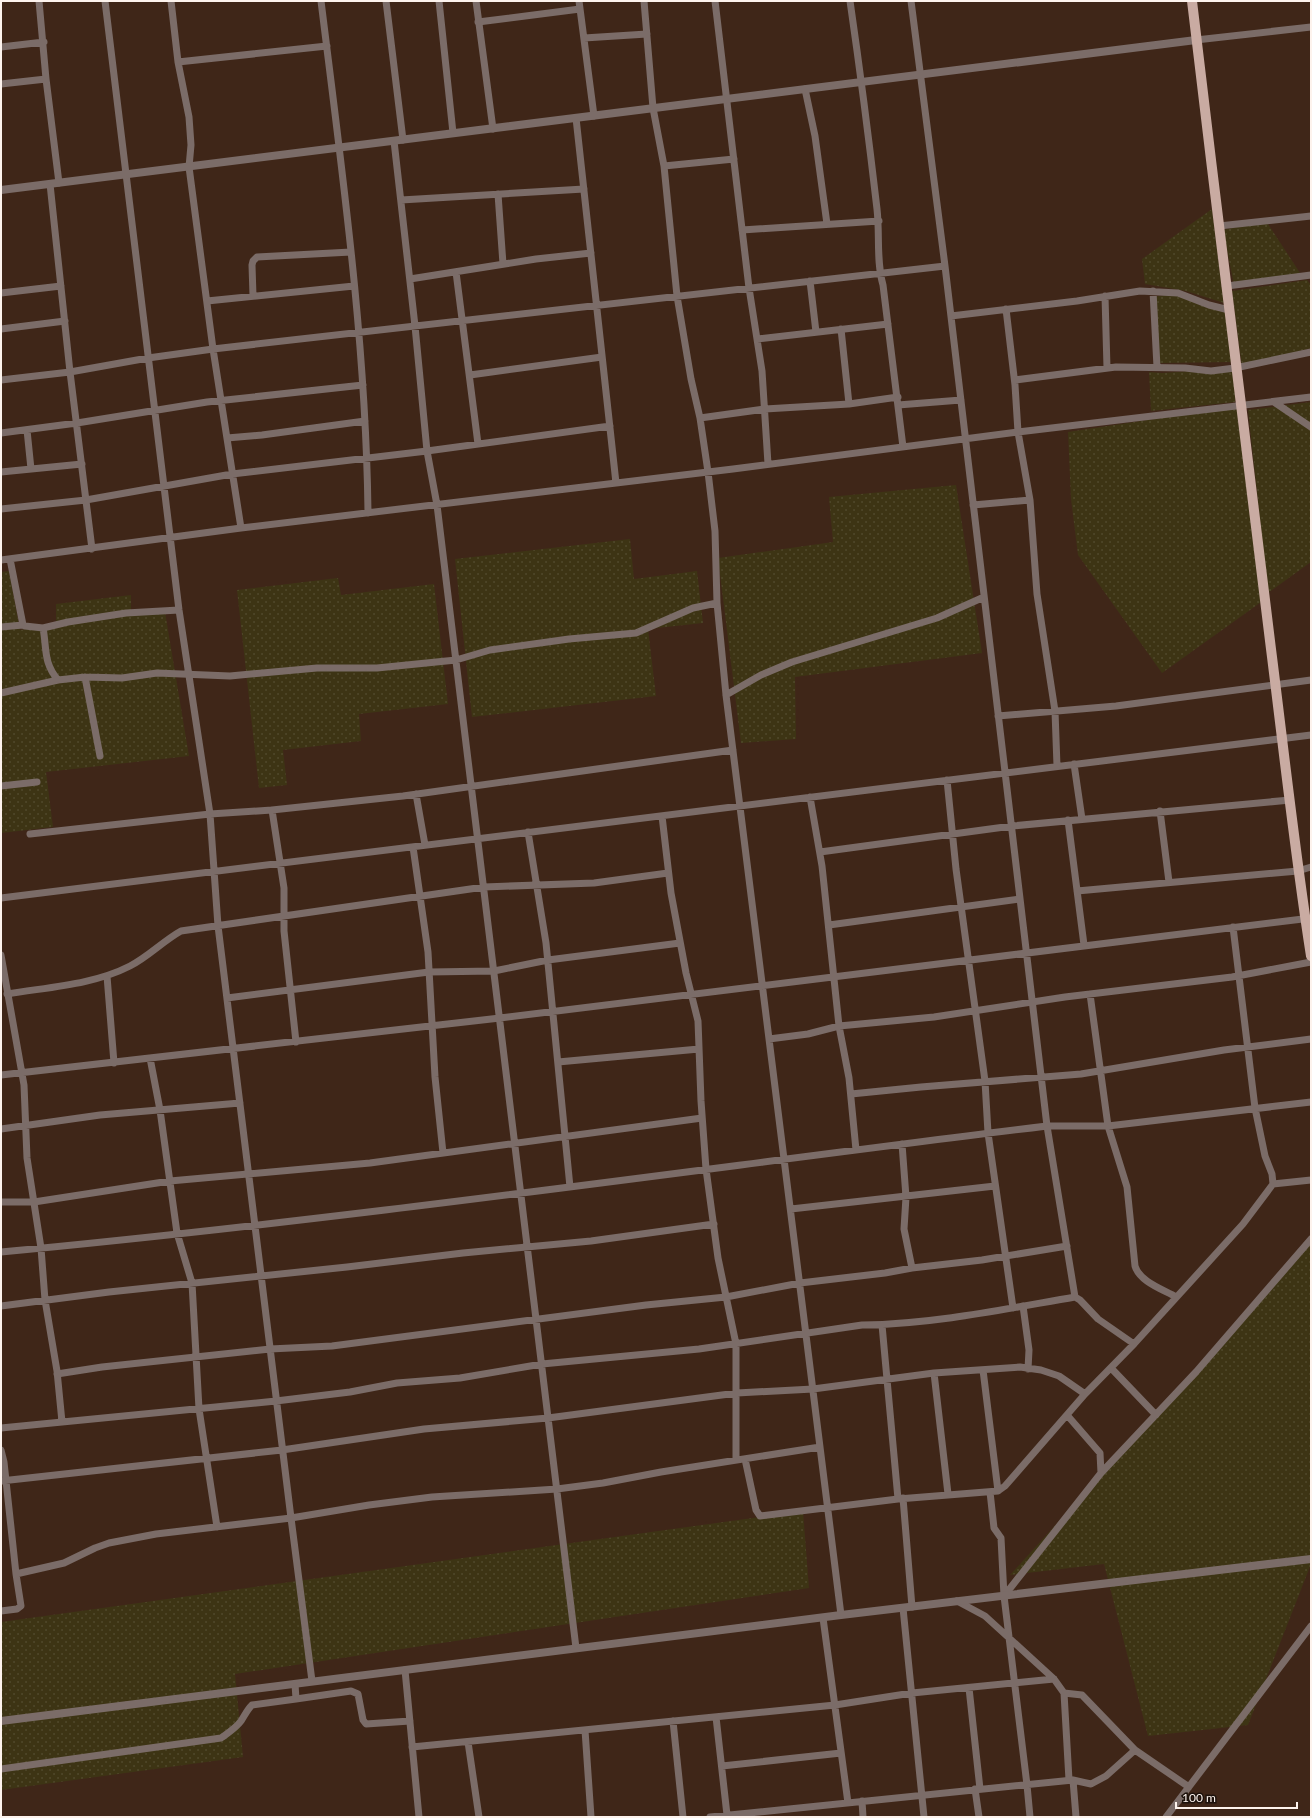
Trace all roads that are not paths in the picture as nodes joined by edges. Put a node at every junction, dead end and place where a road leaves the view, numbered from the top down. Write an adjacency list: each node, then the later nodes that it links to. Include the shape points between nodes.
1 (39, 1): 20 (street)
2 (105, 1): 41 (street)
3 (171, 1): 23 (street)
4 (321, 1): 21 (street)
5 (386, 1): 35 (street)
6 (439, 1): 34 (street)
7 (476, 1): 15 (street)
8 (579, 1): 14 (street)
9 (644, 1): 17 (street)
10 (715, 1): 29 (street)
11 (850, 1): 26 (street)
12 (911, 1): 24 (street)
13 (1192, 1): 19 (main road)
14 (580, 9): 15 (street); 18 (street)
15 (478, 22): 33 (street)
16 (1311, 27): 19 (street)
17 (647, 34): 18 (street); 30 (street)
18 (584, 38): 31 (street)
19 (1196, 40): 24 (street); 51 (main road)
20 (44, 42): 22 (street); 25 (street)
21 (327, 46): 23 (street); 37 (street)
22 (1, 47)
23 (178, 62): 40 (street, via 189,117 191,145)
24 (921, 75): 26 (street); 56 (street)
25 (46, 79): 27 (street); 42 (street)
26 (862, 82): 28 (street); 49 (street)
27 (1, 84)
28 (805, 89): 29 (street); 50 (street, via 815,136)
29 (727, 99): 30 (street); 38 (street)
30 (653, 108): 31 (street); 39 (street)
31 (594, 116): 32 (street)
32 (576, 118): 33 (street); 44 (street)
33 (493, 128): 34 (street)
34 (453, 133): 35 (street)
35 (403, 140): 36 (street)
36 (394, 141): 37 (street); 47 (street)
37 (339, 148): 40 (street); 53 (street)
38 (734, 159): 39 (street); 52 (street)
39 (664, 166): 69 (street)
40 (188, 167): 41 (street); 71 (street)
41 (126, 174): 42 (street); 88 (street)
42 (59, 183): 43 (street)
43 (50, 184): 45 (street); 62 (street)
44 (584, 189): 46 (street); 54 (street)
45 (1, 190)
46 (498, 194): 47 (street); 55 (street)
47 (401, 200): 60 (street)
48 (1311, 216): 51 (street)
49 (879, 221): 50 (street); 58 (street)
50 (827, 224): 52 (street)
51 (1219, 226): 64 (main road)
52 (742, 230): 65 (street)
53 (351, 252): 63 (street); 68 (street, via 257,258 252,265)
54 (591, 253): 55 (street); 72 (street)
55 (503, 264): 57 (street)
56 (945, 266): 58 (street); 75 (street)
57 (456, 272): 60 (street); 77 (street)
58 (880, 273): 61 (street); 78 (street)
59 (1311, 275): 64 (street)
60 (410, 279): 79 (street)
61 (810, 281): 65 (street); 82 (street)
62 (61, 286): 67 (street); 76 (street)
63 (354, 286): 68 (street); 83 (street)
64 (1227, 286): 74 (main road)
65 (749, 288): 69 (street); 84 (street)
66 (1153, 292): 70 (street, via 1140,291); 74 (street, via 1178,292); 89 (street)
67 (1, 293)
68 (253, 296): 71 (street)
69 (677, 296): 72 (street); 106 (street)
70 (1104, 296): 73 (street); 90 (street)
71 (207, 301): 85 (street)
72 (597, 306): 77 (street); 87 (street)
73 (1006, 309): 75 (street); 95 (street)
74 (1229, 310): 91 (main road)
75 (951, 316): 99 (street)
76 (64, 321): 80 (street); 92 (street)
77 (462, 321): 79 (street); 93 (street)
78 (888, 324): 81 (street); 100 (street)
79 (415, 326): 83 (street); 118 (street)
80 (1, 329)
81 (841, 330): 82 (street); 102 (street)
82 (816, 332): 84 (street)
83 (359, 333): 85 (street); 96 (street)
84 (757, 340): 104 (street)
85 (213, 349): 88 (street); 98 (street)
86 (1311, 352): 91 (street)
87 (602, 357): 93 (street); 109 (street)
88 (148, 358): 92 (street); 105 (street)
89 (1157, 367): 90 (street); 91 (street, via 1211,371)
90 (1108, 368): 95 (street)
91 (1235, 368): 103 (main road)
92 (70, 372): 94 (street); 108 (street)
93 (470, 376): 116 (street)
94 (1, 380)
95 (1015, 380): 112 (street)
96 (363, 385): 98 (street); 107 (street)
97 (1311, 397): 101 (street)
98 (221, 400): 105 (street); 114 (street)
99 (961, 400): 100 (street); 115 (street)
100 (898, 401): 102 (street); 117 (street)
101 (1274, 402): 103 (street); 110 (street)
102 (849, 404): 104 (street)
103 (1240, 406): 112 (street); 150 (main road)
104 (765, 409): 106 (street); 121 (street)
105 (155, 411): 108 (street); 127 (street)
106 (700, 418): 124 (street)
107 (365, 421): 114 (street); 119 (street)
108 (77, 423): 111 (street); 120 (street)
109 (610, 426): 116 (street); 126 (street)
110 (1311, 427)
111 (27, 430): 113 (street); 122 (street)
112 (1018, 432): 115 (street); 129 (street)
113 (1, 434)
114 (227, 438): 125 (street)
115 (966, 440): 117 (street); 131 (street)
116 (478, 444): 118 (street)
117 (903, 448): 121 (street)
118 (427, 451): 119 (street); 130 (street)
119 (367, 458): 125 (street); 133 (street)
120 (82, 464): 122 (street); 128 (street)
121 (768, 464): 124 (street)
122 (31, 469): 123 (street)
123 (1, 472)
124 (708, 472): 126 (street); 140 (street, via 715,531)
125 (232, 474): 127 (street); 134 (street)
126 (616, 483): 130 (street)
127 (164, 486): 128 (street); 135 (street)
128 (86, 500): 132 (street); 136 (street)
129 (1030, 500): 131 (street); 153 (street, via 1037,594)
130 (437, 505): 133 (street); 145 (street)
131 (973, 505): 139 (street)
132 (1, 509)
133 (368, 513): 134 (street)
134 (241, 528): 135 (street)
135 (170, 538): 136 (street); 141 (street)
136 (92, 549): 137 (street)
137 (10, 559): 138 (street); 142 (street)
138 (1, 560)
139 (984, 597): 152 (street, via 937,618 792,662 761,675); 154 (street)
140 (717, 603): 145 (street, via 693,608 636,633 490,650); 152 (street)
141 (179, 610): 144 (street, via 126,613); 146 (street)
142 (23, 625): 143 (street); 144 (street)
143 (1, 627)
144 (43, 628): 148 (street, via 45,655)
145 (456, 660): 146 (street, via 377,668 317,668 230,676); 165 (street)
146 (190, 673): 147 (street, via 157,673 122,678); 172 (street)
147 (85, 677): 148 (street); 158 (street)
148 (58, 680): 151 (street)
149 (1311, 680): 150 (street)
150 (1275, 686): 153 (street); 156 (main road)
151 (1, 693)
152 (726, 695): 157 (street)
153 (1055, 711): 154 (street); 160 (street)
154 (998, 716): 161 (street)
155 (1311, 735): 156 (street)
156 (1282, 739): 159 (street); 168 (main road)
157 (733, 750): 165 (street); 169 (street)
158 (100, 756)
159 (1074, 764): 160 (street); 174 (street)
160 (1057, 766): 161 (street)
161 (1005, 773): 162 (street); 176 (street)
162 (948, 780): 167 (street); 179 (street)
163 (37, 782): 164 (street)
164 (1, 786)
165 (471, 786): 166 (street); 180 (street)
166 (416, 794): 170 (street); 181 (street)
167 (810, 797): 169 (street); 183 (street)
168 (1290, 800): 171 (street); 187 (main road)
169 (740, 806): 173 (street); 215 (street)
170 (272, 810): 172 (street); 184 (street)
171 (1160, 811): 174 (street); 189 (street)
172 (210, 814): 178 (street); 186 (street)
173 (662, 816): 177 (street); 188 (street)
174 (1082, 819): 175 (street)
175 (1068, 820): 176 (street); 192 (street)
176 (1012, 826): 179 (street); 195 (street)
177 (528, 832): 180 (street); 190 (street)
178 (30, 834)
179 (953, 835): 183 (street); 196 (street)
180 (478, 839): 181 (street); 191 (street)
181 (425, 845): 182 (street)
182 (413, 847): 184 (street); 193 (street)
183 (820, 852): 200 (street)
184 (281, 863): 186 (street); 197 (street)
185 (1311, 867): 187 (street)
186 (215, 870): 194 (street); 199 (street)
187 (1298, 871): 189 (street); 198 (main road)
188 (668, 873): 190 (street, via 594,883); 202 (street)
189 (1170, 882): 192 (street)
190 (537, 885): 191 (street); 207 (street)
191 (484, 887): 193 (street); 210 (street)
192 (1077, 891): 203 (street)
193 (419, 897): 197 (street); 211 (street)
194 (1, 898)
195 (1020, 898): 196 (street); 204 (street)
196 (962, 908): 200 (street); 208 (street)
197 (284, 916): 199 (street); 216 (street)
198 (1308, 918): 201 (street); 206 (main road)
199 (218, 926): 212 (street, via 181,931 132,965); 220 (street)
200 (829, 926): 213 (street)
201 (1233, 927): 203 (street); 214 (street)
202 (680, 943): 207 (street); 219 (street)
203 (1084, 945): 204 (street)
204 (1026, 953): 208 (street); 221 (street)
205 (1, 955): 217 (street)
206 (1311, 956)
207 (548, 960): 210 (street); 223 (street)
208 (969, 960): 213 (street); 222 (street)
209 (1311, 962): 214 (street)
210 (494, 971): 211 (street); 224 (street)
211 (429, 972): 216 (street); 225 (street)
212 (107, 976): 217 (street); 235 (street)
213 (833, 976): 215 (street); 226 (street)
214 (1239, 976): 218 (street); 230 (street)
215 (763, 985): 219 (street); 227 (street)
216 (290, 990): 220 (street); 229 (street)
217 (7, 994): 237 (street)
218 (1090, 994): 221 (street); 236 (street)
219 (691, 995): 223 (street); 232 (street, via 698,1021)
220 (227, 998): 231 (street)
221 (1032, 1002): 222 (street); 239 (street)
222 (975, 1011): 226 (street); 240 (street)
223 (553, 1012): 224 (street); 234 (street)
224 (500, 1018): 225 (street); 253 (street)
225 (431, 1026): 229 (street); 256 (street)
226 (839, 1026): 227 (street, via 808,1034); 241 (street)
227 (769, 1038): 257 (street)
228 (1311, 1039): 230 (street)
229 (296, 1042): 231 (street)
230 (1249, 1047): 236 (street); 244 (street)
231 (233, 1049): 233 (street); 243 (street)
232 (699, 1049): 234 (street); 246 (street)
233 (150, 1058): 235 (street); 245 (street)
234 (558, 1062): 252 (street)
235 (114, 1063): 237 (street)
236 (1101, 1070): 239 (street); 249 (street)
237 (21, 1073): 238 (street); 247 (street)
238 (1, 1075)
239 (1041, 1076): 240 (street); 248 (street)
240 (985, 1081): 241 (street); 251 (street)
241 (851, 1094): 255 (street)
242 (1311, 1102): 244 (street)
243 (240, 1103): 245 (street); 259 (street)
244 (1255, 1108): 249 (street); 262 (street, via 1265,1156 1272,1174)
245 (160, 1110): 247 (street, via 100,1115); 261 (street)
246 (702, 1118): 252 (street); 258 (street)
247 (26, 1126): 250 (street); 268 (street, via 27,1158)
248 (1047, 1126): 249 (street); 251 (street); 274 (street)
249 (1108, 1126): 285 (street, via 1127,1187 1137,1272)
250 (1, 1129)
251 (988, 1133): 254 (street); 263 (street)
252 (565, 1137): 253 (street); 264 (street)
253 (515, 1143): 256 (street); 265 (street)
254 (902, 1144): 255 (street); 266 (street)
255 (856, 1150): 257 (street)
256 (443, 1153): 259 (street, via 370,1163)
257 (784, 1159): 258 (street); 269 (street)
258 (706, 1169): 264 (street); 270 (street)
259 (248, 1174): 261 (street); 271 (street)
260 (1311, 1180): 262 (street)
261 (170, 1181): 268 (street); 272 (street)
262 (1272, 1184): 285 (street, via 1243,1224)
263 (995, 1186): 266 (street); 278 (street)
264 (570, 1187): 265 (street)
265 (521, 1194): 271 (street); 275 (street)
266 (906, 1197): 269 (street); 279 (street, via 904,1229)
267 (1, 1202): 268 (street)
268 (34, 1202): 276 (street)
269 (791, 1209): 282 (street)
270 (714, 1224): 275 (street); 283 (street)
271 (255, 1225): 272 (street); 280 (street)
272 (177, 1233): 276 (street); 281 (street)
273 (1311, 1239): 310 (street)
274 (1067, 1246): 278 (street); 284 (street)
275 (527, 1247): 280 (street); 290 (street)
276 (41, 1248): 277 (street); 286 (street)
277 (1, 1252)
278 (1006, 1256): 279 (street); 289 (street)
279 (912, 1268): 282 (street)
280 (261, 1276): 281 (street); 295 (street)
281 (192, 1283): 286 (street); 296 (street)
282 (800, 1283): 283 (street); 292 (street)
283 (726, 1297): 290 (street); 293 (street)
284 (1075, 1297): 288 (street); 294 (street, via 1098,1319)
285 (1176, 1297): 294 (street)
286 (45, 1300): 287 (street); 302 (street)
287 (1, 1306)
288 (1023, 1306): 289 (street); 299 (street, via 1029,1350)
289 (1013, 1308): 291 (street)
290 (536, 1320): 295 (street, via 332,1346); 297 (street)
291 (882, 1325): 292 (street, via 862,1325); 303 (street)
292 (806, 1334): 293 (street); 304 (street)
293 (736, 1344): 297 (street, via 624,1358); 305 (street)
294 (1134, 1344): 298 (street)
295 (270, 1349): 296 (street); 307 (street)
296 (197, 1358): 302 (street); 308 (street)
297 (542, 1364): 307 (street, via 460,1378); 311 (street)
298 (1111, 1368): 306 (street); 310 (street)
299 (1028, 1369): 300 (street, via 1020,1367); 306 (street, via 1059,1376)
300 (984, 1370): 301 (street); 323 (street)
301 (934, 1372): 303 (street); 325 (street)
302 (57, 1374): 312 (street)
303 (887, 1380): 304 (street); 326 (street)
304 (813, 1389): 305 (street); 314 (street)
305 (737, 1394): 311 (street); 319 (street)
306 (1085, 1394): 309 (street)
307 (276, 1401): 308 (street); 316 (street)
308 (199, 1409): 312 (street); 317 (street)
309 (1067, 1415): 320 (street, via 1100,1453); 323 (street, via 1006,1486)
310 (1156, 1415): 320 (street)
311 (548, 1418): 316 (street, via 424,1429); 322 (street)
312 (62, 1422): 313 (street)
313 (1, 1428)
314 (820, 1447): 318 (street); 327 (street)
315 (1, 1450): 321 (street)
316 (282, 1450): 317 (street); 328 (street)
317 (207, 1458): 321 (street); 329 (street)
318 (745, 1459): 319 (street); 327 (street, via 756,1510 760,1516)
319 (736, 1460): 322 (street)
320 (1101, 1473): 332 (street)
321 (3, 1481): 331 (street)
322 (557, 1489): 328 (street, via 432,1497); 341 (street)
323 (998, 1491): 324 (street)
324 (990, 1492): 325 (street); 332 (street, via 994,1528 1001,1538)
325 (948, 1494): 326 (street)
326 (900, 1498): 327 (street); 334 (street)
327 (828, 1507): 337 (street)
328 (290, 1518): 329 (street); 344 (street)
329 (217, 1527): 331 (street, via 156,1534 109,1544 64,1563)
330 (1311, 1559): 332 (street)
331 (16, 1574): 336 (street, via 21,1606)
332 (1004, 1596): 333 (street); 340 (street)
333 (957, 1601): 334 (street); 340 (street, via 985,1616)
334 (912, 1607): 335 (street)
335 (903, 1608): 337 (street); 348 (street)
336 (1, 1611)
337 (841, 1615): 338 (street)
338 (823, 1618): 341 (street); 351 (street)
339 (1311, 1626): 365 (street)
340 (1010, 1639): 343 (street); 345 (street)
341 (576, 1648): 342 (street)
342 (405, 1670): 344 (street); 354 (street)
343 (1054, 1679): 345 (street); 349 (street)
344 (312, 1681): 346 (street)
345 (1015, 1682): 347 (street); 364 (street)
346 (295, 1684): 350 (street); 353 (street)
347 (969, 1688): 348 (street); 366 (street)
348 (912, 1693): 351 (street); 367 (street)
349 (1064, 1693): 359 (street, via 1082,1695); 363 (street)
350 (296, 1699): 354 (street, via 351,1691 358,1694 366,1724); 362 (street, via 252,1705 240,1722 221,1738)
351 (835, 1705): 352 (street); 360 (street)
352 (716, 1717): 355 (street); 361 (street)
353 (1, 1721)
354 (410, 1721): 358 (street)
355 (673, 1721): 356 (street); 375 (street)
356 (585, 1730): 357 (street); 374 (street)
357 (468, 1742): 358 (street); 373 (street)
358 (412, 1747): 372 (street)
359 (1135, 1750): 363 (street, via 1106,1776 1091,1784); 365 (street)
360 (841, 1753): 361 (street); 369 (street)
361 (722, 1766): 371 (street)
362 (1, 1769)
363 (1071, 1780): 364 (street); 381 (street)
364 (1027, 1785): 366 (street); 380 (street)
365 (1189, 1787): 382 (street)
366 (978, 1789): 367 (street); 379 (street)
367 (922, 1795): 368 (street); 378 (street)
368 (862, 1801): 369 (street); 377 (street)
369 (848, 1803): 370 (street)
370 (778, 1814): 371 (street)
371 (727, 1815): 376 (street)
372 (419, 1817)
373 (479, 1817)
374 (591, 1817)
375 (683, 1817)
376 (710, 1817)
377 (862, 1817)
378 (924, 1817)
379 (979, 1817)
380 (1030, 1817)
381 (1076, 1817)
382 (1166, 1817)

